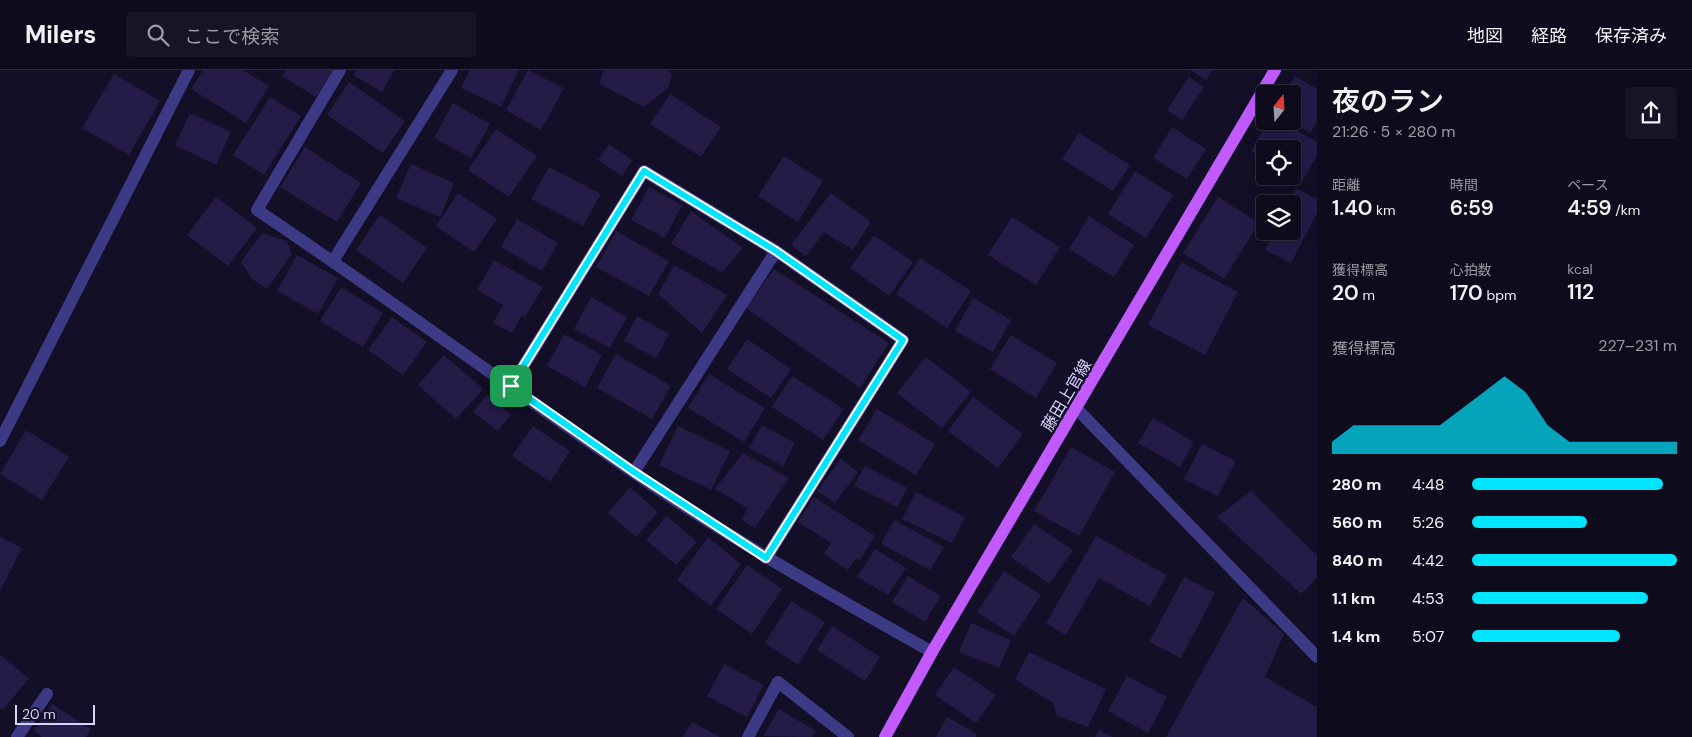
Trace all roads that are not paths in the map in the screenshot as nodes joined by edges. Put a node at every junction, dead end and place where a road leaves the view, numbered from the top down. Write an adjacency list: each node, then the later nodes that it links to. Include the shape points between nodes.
1 (189, 70): 9 (street)
2 (340, 70): 6 (street, via 257,210)
3 (452, 70): 6 (street)
4 (1275, 70): 8 (main road, 藤田上官線)
5 (776, 251): 7 (street, via 644,171); 10 (street); 11 (street, via 903,340)
6 (333, 261): 7 (street)
7 (511, 386): 10 (street)
8 (1077, 409): 12 (main road, 藤田上官線); 13 (street)
9 (0, 441)
10 (634, 472): 11 (street)
11 (766, 558): 12 (street)
12 (932, 652): 18 (main road, 藤田上官線)
13 (1317, 656)
14 (47, 694): 15 (street)
15 (16, 737)
16 (748, 737): 17 (street, via 778,682)
17 (848, 737)
18 (885, 737)

